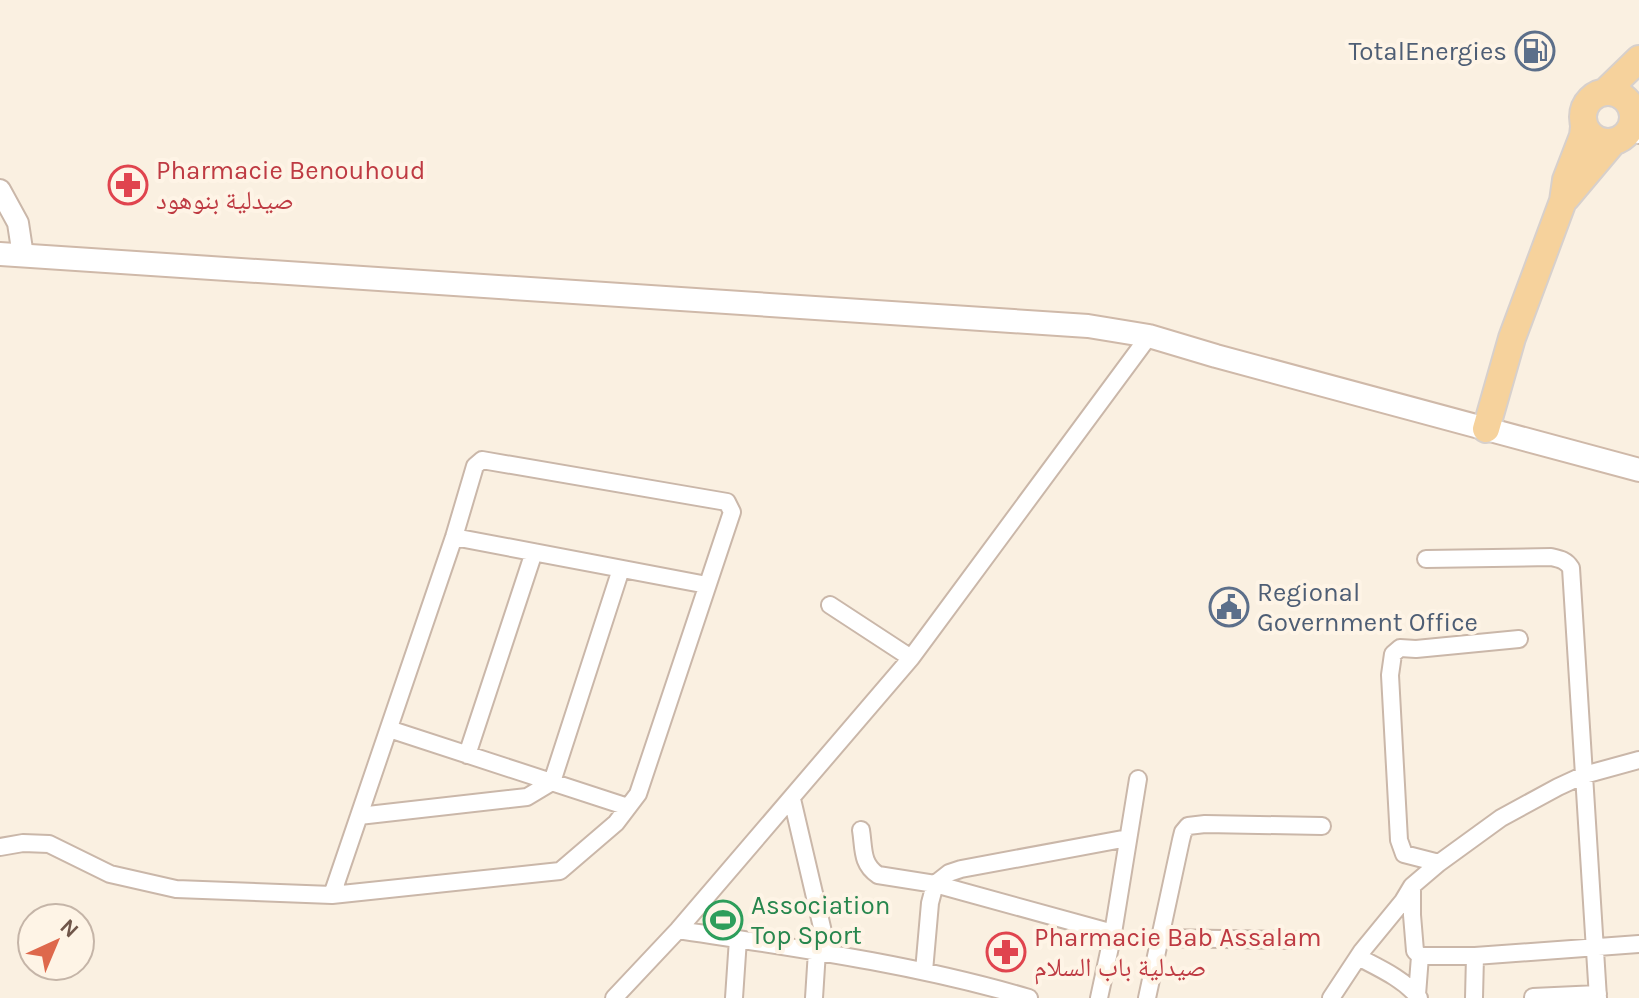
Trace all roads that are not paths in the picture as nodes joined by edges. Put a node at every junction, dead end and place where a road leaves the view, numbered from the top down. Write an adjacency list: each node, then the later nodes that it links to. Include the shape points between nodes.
1 (1639, 59): 2 (main road)
2 (1605, 92): 3 (main road, via 1621,95 1630,104); 4 (main road, via 1586,104)
3 (1631, 124): 4 (main road, via 1600,142); 6 (main road)
4 (1584, 127): 6 (main road)
5 (0, 190): 8 (street, via 18,223)
6 (1563, 201): 10 (main road, via 1512,338)
7 (0, 254): 8 (main road)
8 (23, 256): 9 (main road, via 1072,325)
9 (1149, 336): 10 (main road); 19 (street)
10 (1486, 429): 11 (main road)
11 (1639, 470)
12 (454, 537): 13 (street); 16 (street, via 475,466 482,460 727,502 732,512); 20 (street)
13 (534, 552): 15 (street); 21 (street)
14 (1426, 559): 23 (street, via 1551,557 1567,562)
15 (621, 569): 16 (street); 25 (street)
16 (707, 585): 27 (street, via 638,794)
17 (830, 605): 19 (street)
18 (1519, 639): 33 (street, via 1400,648 1393,654 1399,840 1404,854)
19 (911, 658): 26 (street)
20 (389, 729): 21 (street); 28 (street)
21 (467, 755): 25 (street)
22 (1639, 760): 23 (street)
23 (1584, 775): 33 (street, via 1501,818); 43 (street)
24 (1138, 779): 31 (street)
25 (552, 782): 27 (street); 28 (street, via 527,797)
26 (792, 799): 37 (street); 44 (street)
27 (628, 807): 36 (street, via 560,871)
28 (359, 816): 36 (street)
29 (1322, 826): 39 (street, via 1188,826)
30 (861, 830): 34 (street, via 870,870)
31 (1128, 838): 34 (street, via 961,869); 38 (street)
32 (0, 847): 36 (street, via 49,844 110,874 176,889)
33 (1439, 863): 35 (street)
34 (935, 884): 38 (street); 48 (street)
35 (1412, 886): 45 (street, via 1415,951); 47 (street)
36 (332, 895)
37 (678, 930): 40 (street); 51 (street)
38 (1113, 933): 55 (street)
39 (1159, 938): 41 (street); 56 (street)
40 (738, 939): 44 (street); 52 (street)
41 (1294, 940)
42 (1639, 944): 43 (street)
43 (1595, 946): 46 (street); 49 (street)
44 (822, 952): 48 (street); 53 (street)
45 (1420, 956): 46 (street); 50 (street)
46 (1475, 956): 58 (street)
47 (1358, 957): 50 (street); 57 (street)
48 (924, 971): 54 (street)
49 (1598, 996): 60 (street)
50 (1418, 997)
51 (614, 998)
52 (734, 998)
53 (814, 998)
54 (1029, 998)
55 (1099, 998)
56 (1147, 998)
57 (1331, 998)
58 (1474, 998)
59 (1518, 998): 60 (street)
60 (1533, 998)

